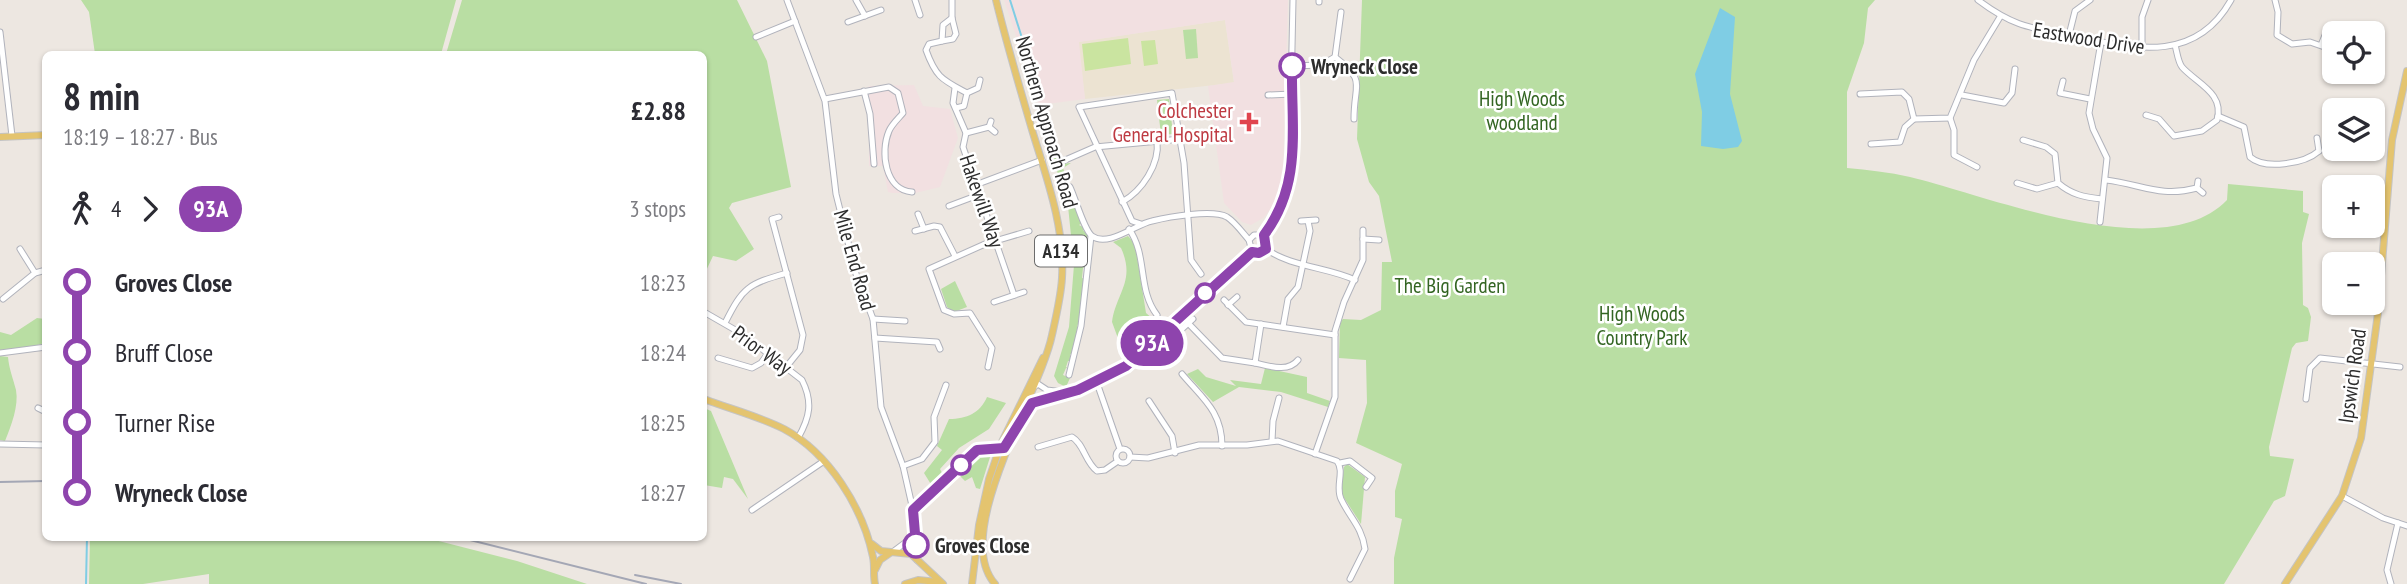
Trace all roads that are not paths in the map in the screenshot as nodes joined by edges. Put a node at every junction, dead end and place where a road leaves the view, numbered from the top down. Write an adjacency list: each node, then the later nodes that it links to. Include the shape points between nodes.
1 (787, 0): 18 (street, Mile End Road)
2 (856, 0): 15 (street)
3 (915, 0): 14 (street)
4 (952, 0): 17 (street)
5 (996, 0): 66 (main road, Northern Approach Road / A134)
6 (1293, 0): 29 (street)
7 (1978, 0): 16 (street, Eastwood Drive)
8 (2090, 0): 21 (street, via 2075,11)
9 (2148, 0): 27 (street, via 2142,17)
10 (2231, 0): 26 (street, Eastwood Drive, via 2208,27)
11 (2275, 0): 25 (street, via 2277,35 2292,44 2310,41)
12 (881, 10): 15 (street)
13 (1341, 12): 28 (street)
14 (920, 15)
15 (865, 16): 19 (street)
16 (2000, 17): 21 (street, Eastwood Drive, via 2016,25); 41 (street, via 1974,60)
17 (952, 18): 23 (street, via 943,25); 23 (street, via 955,37)
18 (795, 21): 22 (street); 42 (street, Mile End Road)
19 (848, 22)
20 (0, 32): 55 (street)
21 (2069, 35): 24 (street, Eastwood Drive)
22 (756, 37)
23 (942, 41): 34 (street, via 929,44 926,50 934,73)
24 (2101, 41): 27 (street, Eastwood Drive); 43 (street)
25 (2321, 45)
26 (2175, 46): 27 (street, Eastwood Drive); 47 (street, via 2182,67 2211,92)
27 (2142, 48)
28 (1335, 57): 29 (street, via 1321,65); 49 (street, via 1357,79)
29 (1292, 66): 38 (street)
30 (2015, 69): 41 (street, via 2009,79 2012,93 2004,103)
31 (2407, 71): 136 (main road, Ipswich Road, via 2392,140)
32 (980, 80): 36 (street, via 978,88)
33 (2063, 81): 43 (street, via 2060,93)
34 (955, 88): 36 (street); 45 (street, Hakewill Way)
35 (863, 91): 42 (street); 69 (street); 76 (street, via 889,87 901,97 903,113 888,131 886,158 890,180)
36 (967, 93): 45 (street, via 964,106)
37 (1873, 93): 39 (street); 44 (street); 50 (street, via 1904,93)
38 (1292, 94): 40 (street); 97 (street, via 1288,193)
39 (1860, 94)
40 (1268, 95)
41 (1962, 95): 48 (street)
42 (825, 99): 120 (street, Mile End Road, via 836,194)
43 (2090, 99): 71 (street, via 2093,129 2106,152)
44 (1873, 101)
45 (956, 108): 52 (street, Hakewill Way)
46 (2146, 115): 47 (street, via 2154,114 2168,137 2202,131)
47 (2218, 116): 58 (street, via 2244,127 2250,157 2262,164 2321,153)
48 (1950, 118): 50 (street); 68 (street, via 1954,155)
49 (1354, 119)
50 (1914, 119): 63 (street, via 1905,127 1900,142)
51 (995, 132): 52 (street, via 990,124)
52 (966, 133): 74 (street, Hakewill Way, via 963,147)
53 (42, 135): 55 (main road)
54 (2034, 135): 62 (street)
55 (12, 136): 57 (main road)
56 (1213, 136): 59 (street)
57 (0, 137)
58 (2317, 138)
59 (1178, 139): 61 (street); 64 (street, via 1172,93 1081,104 1079,110); 83 (street)
60 (2023, 140): 62 (street)
61 (1157, 141): 64 (street); 80 (street, via 1159,156 1135,195)
62 (2032, 142): 73 (street, via 2054,155)
63 (1871, 144)
64 (1096, 147): 67 (street); 80 (street)
65 (1970, 156): 68 (street)
66 (1042, 160): 74 (street); 127 (main road, Northern Approach Road / A134, via 1060,239 1062,277)
67 (1063, 160)
68 (1966, 163): 70 (street)
69 (874, 164)
70 (1977, 167)
71 (2106, 180): 78 (street, via 2162,193 2197,184); 79 (street)
72 (2017, 183): 73 (street, via 2037,189)
73 (2059, 183): 79 (street, via 2075,195)
74 (978, 184): 77 (street, Hakewill Way)
75 (1070, 187): 98 (street)
76 (912, 192)
77 (981, 194): 81 (street); 102 (street, Hakewill Way)
78 (2203, 194)
79 (2102, 199): 90 (street)
80 (1122, 202): 91 (street, via 1132,221)
81 (949, 206)
82 (918, 214): 92 (street)
83 (1189, 216): 91 (street); 100 (street, via 1226,216); 111 (street, via 1191,260)
84 (779, 217): 85 (street)
85 (772, 219): 87 (street); 110 (street)
86 (1316, 220): 89 (street)
87 (764, 221)
88 (1301, 221): 89 (street)
89 (1308, 221): 107 (street)
90 (2100, 222)
91 (1141, 225): 93 (street)
92 (924, 229): 95 (street); 106 (street, via 940,227)
93 (1129, 229): 98 (street, via 1111,237); 119 (street, via 1140,252 1146,296)
94 (1363, 230): 99 (street)
95 (915, 231)
96 (1029, 231): 102 (street)
97 (1264, 235): 100 (street); 104 (street)
98 (1091, 236): 141 (street, via 1081,326)
99 (1363, 239): 101 (street); 112 (street, via 1363,260)
100 (1249, 240): 105 (street)
101 (1379, 240)
102 (995, 241): 106 (street); 114 (street, Hakewill Way)
103 (20, 249): 109 (street)
104 (1266, 249): 105 (street); 107 (street)
105 (1252, 252): 142 (street, via 1126,366)
106 (955, 256): 134 (street, via 929,269 944,310 970,313 992,348 989,363)
107 (1304, 263): 112 (street); 124 (street)
108 (42, 271): 109 (street)
109 (35, 273): 116 (street)
110 (786, 273): 122 (street, via 743,290); 137 (street, via 803,335 800,349)
111 (1201, 274)
112 (1355, 280): 126 (street, via 1338,316)
113 (1024, 292): 114 (street)
114 (1014, 295): 117 (street)
115 (1237, 297): 123 (street, via 1226,302 1242,320)
116 (3, 299)
117 (994, 302)
118 (707, 314): 122 (street, Prior Way)
119 (1157, 315)
120 (873, 319): 121 (street); 128 (street, Mile End Road)
121 (905, 321)
122 (724, 323): 131 (street, Prior Way)
123 (1261, 324): 124 (street); 135 (street)
124 (1283, 327): 126 (street)
125 (1182, 329): 135 (street, via 1191,321 1222,358)
126 (1335, 335): 167 (street, via 1335,397)
127 (1052, 337): 143 (main road, Northern Approach Road / A134); 145 (main road, Northern Approach Road / A134)
128 (875, 338): 130 (street, via 933,338); 172 (street, Mile End Road, via 881,407)
129 (42, 348): 132 (street)
130 (940, 349)
131 (769, 352): 133 (street, via 752,368); 137 (street, Prior Way)
132 (0, 353)
133 (718, 358)
134 (997, 363)
135 (1255, 363): 138 (street)
136 (2371, 364): 139 (street); 150 (street, via 2316,360 2310,368); 178 (main road, Ipswich Road, via 2361,438)
137 (787, 366): 158 (street, Prior Way, via 802,380 809,401 807,422)
138 (1296, 366)
139 (2400, 367)
140 (1182, 374): 162 (street, via 1189,388 1218,417)
141 (1069, 375)
142 (1097, 383): 146 (street); 164 (street)
143 (1038, 384): 145 (main road, A134); 146 (street)
144 (946, 385): 147 (street)
145 (1031, 390): 148 (street); 156 (main road, Northern Approach Road / A134); 165 (main road, Northern Approach Road / A134)
146 (1067, 393): 148 (street)
147 (943, 397): 152 (street); 172 (street, via 934,417 935,442 922,459)
148 (1043, 398): 156 (street)
149 (1279, 398): 159 (street)
150 (2306, 399)
151 (707, 400): 158 (main road, via 769,422)
152 (953, 400)
153 (1149, 401): 166 (street, via 1172,436)
154 (38, 408): 155 (street)
155 (42, 410)
156 (1025, 410): 157 (main road, Northern Approach Road / A134)
157 (1015, 432): 165 (street); 187 (main road, Northern Approach Road / A134, via 991,496)
158 (798, 438): 169 (main road)
159 (1272, 441): 162 (street); 167 (street)
160 (0, 443): 161 (street)
161 (42, 445)
162 (1222, 446): 166 (street, via 1199,445)
163 (1042, 449): 170 (street, via 1072,437 1097,471)
164 (1120, 449): 168 (street); 170 (street)
165 (998, 450): 175 (street, via 977,450); 193 (main road, Northern Approach Road / A134, via 981,513)
166 (1175, 453): 168 (street)
167 (1315, 454): 171 (street)
168 (1130, 457): 170 (street)
169 (824, 461): 179 (street); 184 (main road)
170 (1118, 461)
171 (1340, 463): 176 (street, via 1350,461); 188 (street, via 1341,499 1364,539 1365,550)
172 (903, 466): 180 (street, Mile End Road)
173 (1378, 470): 176 (street)
174 (944, 471): 175 (street)
175 (949, 476): 180 (street)
176 (1372, 478): 177 (street)
177 (1366, 487)
178 (2342, 496): 182 (street); 199 (main road, Ipswich Road)
179 (752, 510)
180 (913, 510): 181 (street, Mile End Road)
181 (913, 523): 185 (street, via 908,543); 186 (street, Mile End Road)
182 (2398, 523): 183 (street); 200 (street, via 2388,570)
183 (2407, 526)
184 (869, 539): 185 (main road, via 877,549); 189 (main road)
185 (894, 551): 186 (main road, via 907,552); 189 (main road, via 883,557)
186 (918, 560): 192 (main road); 196 (main road)
187 (982, 560): 197 (main road); 198 (street)
188 (1355, 569): 190 (street); 191 (street)
189 (874, 572): 194 (main road)
190 (1362, 572)
191 (1350, 579)
192 (922, 582): 195 (main road); 196 (main road)
193 (974, 583)
194 (875, 584)
195 (905, 584)
196 (943, 584)
197 (995, 584)
198 (1000, 584)
199 (2285, 584)
200 (2391, 584)

